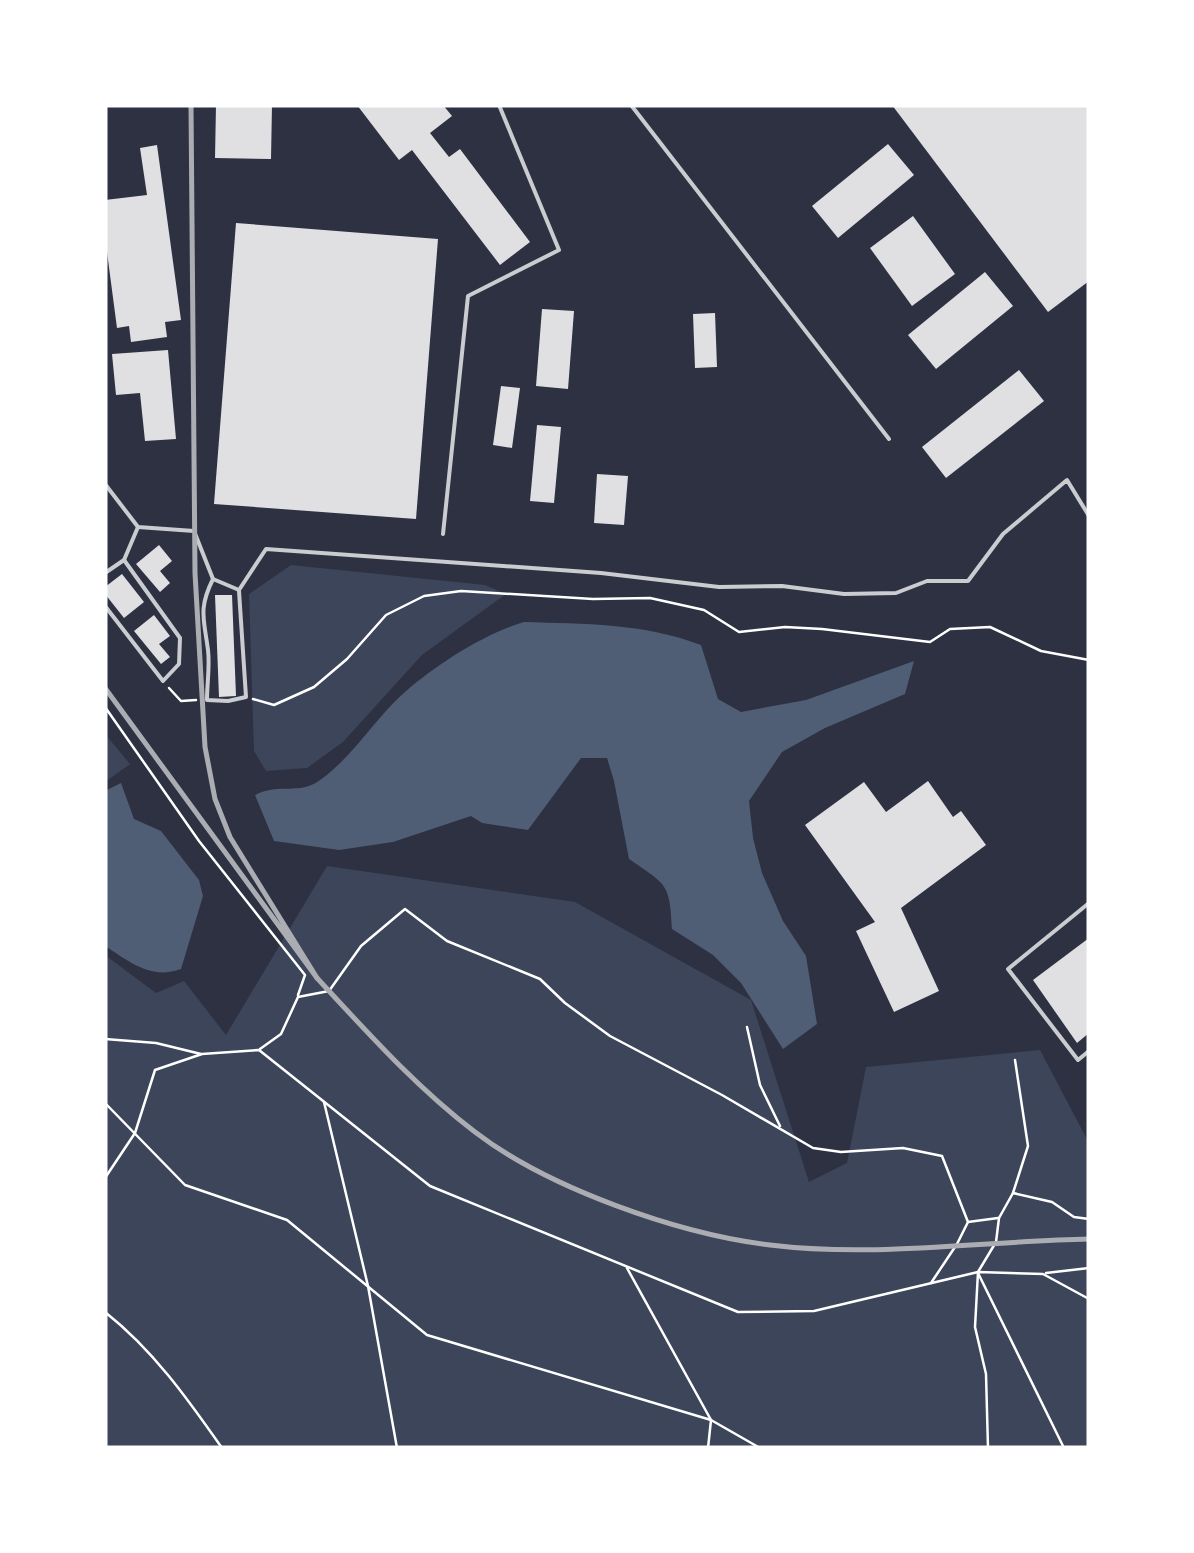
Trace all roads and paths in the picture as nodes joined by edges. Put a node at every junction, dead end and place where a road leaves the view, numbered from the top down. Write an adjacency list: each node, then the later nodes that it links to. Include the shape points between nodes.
1 (499, 105): 7 (lane, via 559,250 468,296)
2 (631, 105): 3 (lane)
3 (889, 439)
4 (105, 484): 6 (lane)
5 (1089, 516): 11 (lane, via 1068,480 1003,534 968,581 926,581 896,593 719,586 266,549)
6 (138, 527): 8 (lane); 10 (lane, via 194,531)
7 (443, 534)
8 (124, 560): 9 (lane); 14 (lane, via 180,638 180,664)
9 (105, 574)
10 (213, 579): 11 (lane); 16 (lane, via 202,613)
11 (239, 590): 15 (lane)
12 (105, 606): 14 (lane)
13 (1089, 660): 15 (path, via 1042,651 990,627 950,629 930,642 804,628 739,632 704,610 650,598 461,590 424,596 386,616 314,687 274,705)
14 (164, 682): 16 (path, via 181,701)
15 (246, 698): 16 (lane)
16 (207, 700)
17 (105, 707): 19 (path, via 305,975)
18 (1089, 903): 23 (lane, via 1008,969 1078,1060)
19 (298, 997): 22 (path, via 282,1034); 28 (path, via 329,991 361,946 405,910 448,941 540,979 610,1036)
20 (748, 1027): 28 (path, via 760,1085)
21 (105, 1039): 24 (path)
22 (259, 1050): 24 (path); 26 (path)
23 (1089, 1051)
24 (202, 1054): 29 (path, via 156,1070)
25 (1015, 1060): 31 (path, via 1028,1146)
26 (323, 1099): 35 (path, via 430,1186); 40 (path)
27 (105, 1103): 29 (path)
28 (781, 1128): 34 (path, via 812,1148 904,1148 942,1156)
29 (136, 1133): 30 (path); 40 (path, via 185,1185 286,1220)
30 (105, 1178)
31 (1013, 1193): 32 (path); 33 (path)
32 (999, 1218): 34 (path); 37 (path, via 996,1242)
33 (1089, 1219)
34 (968, 1222): 39 (path)
35 (626, 1267): 39 (path, via 738,1312 814,1311); 43 (path)
36 (1089, 1268): 38 (path)
37 (978, 1272): 38 (path); 39 (path); 48 (path, via 975,1328 986,1374); 49 (path)
38 (1042, 1274): 41 (path)
39 (931, 1282)
40 (368, 1286): 43 (path, via 427,1335); 45 (path)
41 (1089, 1299)
42 (105, 1312): 44 (path, via 136,1336)
43 (710, 1420): 46 (path); 47 (path)
44 (222, 1448)
45 (397, 1448)
46 (708, 1448)
47 (760, 1448)
48 (988, 1448)
49 (1064, 1448)

